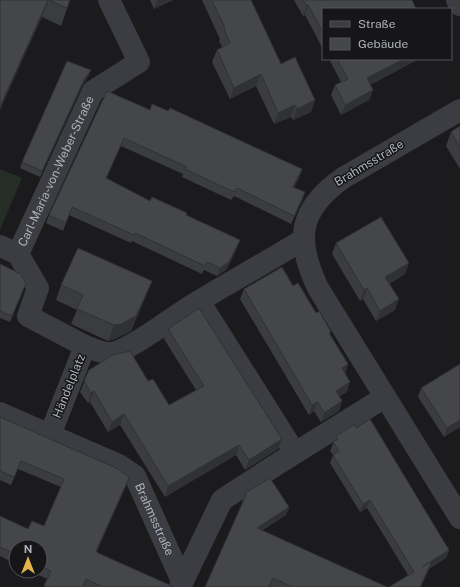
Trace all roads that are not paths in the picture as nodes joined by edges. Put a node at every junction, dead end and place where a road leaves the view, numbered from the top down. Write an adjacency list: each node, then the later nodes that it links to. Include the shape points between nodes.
1 (109, 0): 6 (street, Carl-Maria-von-Weber-Straße, via 139,62 93,91)
2 (457, 0): 3 (street)
3 (460, 5)
4 (460, 110): 5 (street, Brahmsstraße, via 332,186 307,218)
5 (304, 238): 7 (street); 9 (street, Brahmsstraße, via 309,270 318,288)
6 (9, 250): 8 (street, Händelplatz, via 38,288 28,316)
7 (199, 301): 8 (street, via 137,341 112,353); 12 (street)
8 (85, 346): 11 (street, Händelplatz)
9 (385, 397): 12 (street, Brahmsstraße); 13 (street, Brahmsstraße)
10 (0, 414): 11 (street)
11 (50, 434): 14 (street, Brahmsstraße, via 119,465 135,476)
12 (295, 453): 14 (street, Brahmsstraße, via 222,500)
13 (460, 518)
14 (181, 584)

